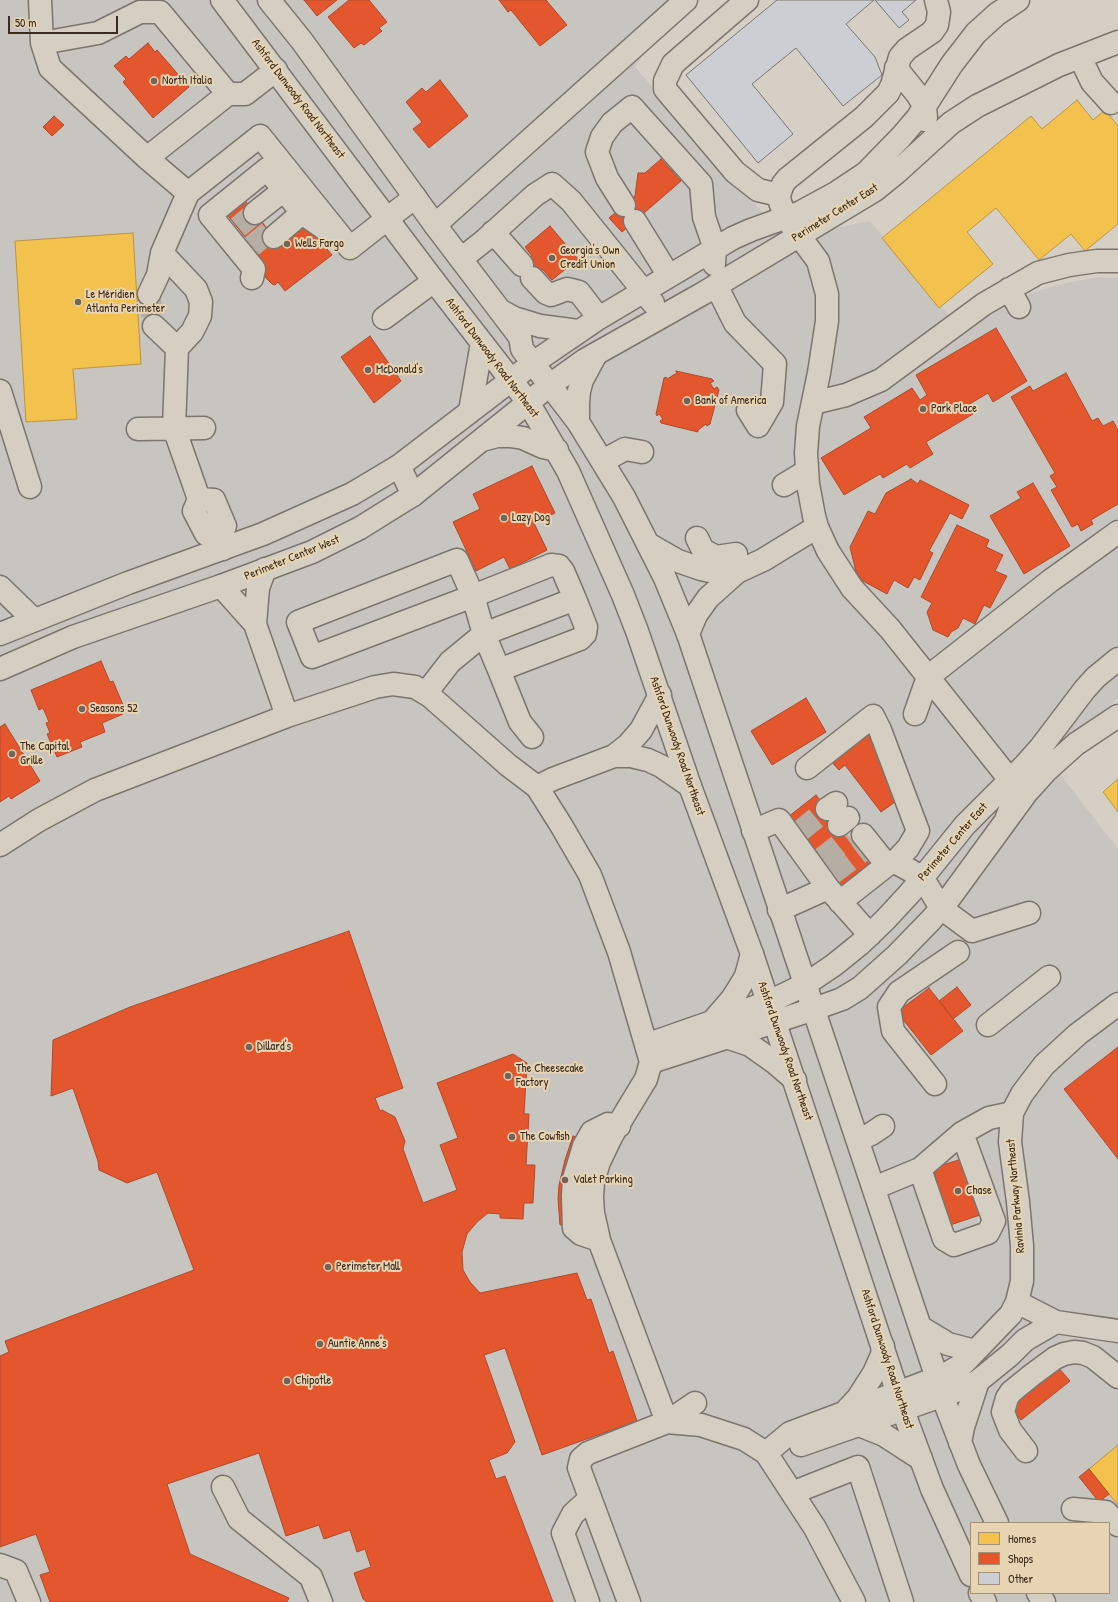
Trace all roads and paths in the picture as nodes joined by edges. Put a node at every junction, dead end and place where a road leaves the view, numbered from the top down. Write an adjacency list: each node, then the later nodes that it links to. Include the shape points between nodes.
1 (40, 0): 9 (main road)
2 (222, 0): 12 (main road, Ashford Dunwoody Road Northeast)
3 (269, 0): 20 (main road, via 302,40)
4 (686, 0): 24 (main road)
5 (747, 0): 19 (main road, via 673,64 665,81 665,89 735,172 758,190)
6 (936, 0): 11 (main road, via 939,17 935,29 903,53)
7 (1018, 0): 15 (main road, Perimeter Center East, via 976,33 952,64)
8 (1118, 42): 10 (main road, Perimeter Center East)
9 (42, 43): 13 (main road, via 98,33 140,12 160,12); 16 (main road, via 50,68)
10 (1080, 57): 14 (main road, via 1092,82); 21 (main road, Perimeter Center East, via 977,106 951,124 885,182)
11 (896, 68): 15 (main road); 19 (main road, via 888,93 877,105 787,179)
12 (276, 70): 13 (main road, via 245,94); 22 (main road, Ashford Dunwoody Road Northeast)
13 (228, 94): 16 (main road)
14 (1111, 102)
15 (925, 107): 21 (main road, via 926,117 920,129); 25 (main road, Perimeter Center East, via 902,137 866,173 818,204)
16 (147, 158): 18 (main road)
17 (286, 192): 17 (main road, via 260,219); 23 (main road, via 324,229); 27 (main road, via 210,215)
18 (188, 193): 23 (main road, via 260,136); 29 (main road)
19 (779, 195): 25 (main road)
20 (415, 197): 22 (main road); 24 (main road)
21 (848, 206): 25 (main road, Perimeter Center East)
22 (388, 219): 23 (main road, via 355,254); 33 (main road, Ashford Dunwoody Road Northeast)
23 (331, 224)
24 (435, 224): 30 (main road)
25 (793, 227): 28 (main road, Perimeter Center East, via 751,230); 34 (main road, Perimeter Center East); 51 (main road, via 818,261 828,303)
26 (493, 232): 30 (main road); 35 (main road, via 552,184 572,201); 40 (main road, via 546,293 551,295 567,289 579,292)
27 (238, 240)
28 (715, 249): 32 (main road, Perimeter Center East); 32 (main road, via 704,217 701,184 632,107 612,123 602,137 597,152 607,178); 38 (main road, via 714,270 706,283)
29 (162, 253): 36 (main road, via 158,275); 44 (main road, via 196,289 201,302 200,316 192,332)
30 (461, 259): 37 (main road)
31 (1118, 261): 51 (main road, via 1083,263 1038,273 1014,298 984,304 881,380 846,395)
32 (669, 276): 35 (main road, Perimeter Center East)
33 (434, 281): 39 (main road); 43 (main road, Ashford Dunwoody Road Northeast)
34 (716, 285): 38 (main road, Perimeter Center East); 52 (main road, via 735,323 775,364 772,402 758,426)
35 (644, 291): 38 (main road); 40 (main road, Perimeter Center East)
36 (149, 294)
37 (498, 309): 42 (main road, via 514,318 547,327); 46 (main road, via 520,337 522,349)
38 (672, 311): 45 (main road, Perimeter Center East)
39 (384, 318)
40 (598, 318): 42 (main road, Perimeter Center East)
41 (154, 326): 44 (main road)
42 (578, 331): 46 (main road, Perimeter Center East)
43 (482, 343): 47 (main road, Ashford Dunwoody Road Northeast); 53 (main road)
44 (177, 348): 55 (main road)
45 (596, 354): 48 (main road, Perimeter Center East, via 571,368); 54 (main road, via 579,391)
46 (534, 363): 47 (main road); 48 (main road)
47 (512, 381): 50 (main road, Ashford Dunwoody Road Northeast); 53 (main road)
48 (550, 385): 50 (main road, Perimeter Center West); 54 (main road)
49 (0, 391): 65 (main road)
50 (528, 402): 58 (main road, Perimeter Center West); 59 (main road, Ashford Dunwoody Road Northeast)
51 (813, 403): 63 (main road, via 808,426)
52 (748, 410)
53 (470, 411): 62 (main road)
54 (578, 422): 61 (main road)
55 (174, 428): 56 (main road); 57 (main road); 70 (main road, via 199,499 194,511 206,534)
56 (204, 428)
57 (138, 429)
58 (482, 440): 59 (main road, via 510,436 524,438); 66 (main road, Perimeter Center West)
59 (557, 450): 88 (main road, Ashford Dunwoody Road Northeast, via 623,595)
60 (642, 452): 61 (main road, via 625,449)
61 (603, 461): 71 (main road)
62 (399, 466): 66 (main road); 70 (main road, via 345,497 302,517)
63 (807, 471): 64 (main road); 67 (main road)
64 (784, 485)
65 (30, 487)
66 (413, 495): 73 (main road, Perimeter Center West, via 336,541)
67 (818, 528): 72 (main road, via 763,560); 86 (main road, via 828,551 852,588 890,629)
68 (1118, 532): 86 (main road, via 1050,581)
69 (697, 538): 72 (main road, via 703,550)
70 (221, 545): 74 (main road); 78 (main road)
71 (650, 545): 72 (main road, via 678,561 724,574); 82 (main road)
72 (736, 563): 82 (main road, via 696,615)
73 (265, 569): 74 (main road, Perimeter Center West); 79 (main road, via 258,588)
74 (228, 583): 79 (main road); 84 (main road, Perimeter Center West, via 73,637)
75 (0, 587): 78 (main road)
76 (473, 596): 76 (main road, via 457,560 298,622 312,657); 77 (main road, via 551,565 559,566 563,571); 81 (main road)
77 (575, 599): 81 (main road); 85 (main road, via 586,627 585,634 580,639)
78 (34, 620): 80 (main road)
79 (255, 624): 90 (main road)
80 (0, 634)
81 (484, 634): 85 (main road); 87 (main road, via 450,662)
82 (688, 634): 101 (main road)
83 (1118, 659): 96 (main road, Perimeter Center East, via 1085,689 1057,728)
84 (0, 669)
85 (500, 670): 92 (main road, via 520,722)
86 (928, 677): 89 (main road); 96 (main road)
87 (426, 694): 90 (main road, via 414,687 393,684); 98 (main road)
88 (660, 695): 93 (main road, via 641,730); 97 (main road, Ashford Dunwoody Road Northeast)
89 (915, 714)
90 (286, 716): 102 (main road, via 95,790 39,820)
91 (1118, 716): 95 (main road, via 1076,744)
92 (532, 736)
93 (614, 756): 97 (main road, via 648,760); 98 (main road)
94 (807, 768): 104 (main road, via 873,716 918,831 908,848)
95 (1046, 771): 96 (main road, via 1021,781); 99 (main road)
96 (1010, 780): 99 (main road, via 1013,784 1014,799); 105 (main road, Perimeter Center East, via 965,825)
97 (690, 786): 111 (main road, Ashford Dunwoody Road Northeast)
98 (537, 787): 119 (main road, via 590,875 619,952)
99 (1006, 820): 106 (main road)
100 (850, 828): 104 (main road)
101 (753, 831): 103 (main road, via 779,820); 107 (main road)
102 (0, 846)
103 (816, 864): 104 (main road); 107 (main road); 110 (main road)
104 (891, 864): 105 (main road)
105 (922, 877): 106 (main road); 110 (main road, Perimeter Center East)
106 (941, 908): 109 (main road); 115 (main road, via 896,956 860,988 842,999)
107 (779, 910): 113 (main road)
108 (1029, 913): 109 (main road)
109 (972, 931): 121 (main road, via 954,958 899,992 889,1007 893,1031)
110 (870, 935): 113 (main road, Perimeter Center East)
111 (752, 954): 116 (main road, Ashford Dunwoody Road Northeast); 118 (main road, via 746,976)
112 (1049, 977): 117 (main road, via 1024,1004)
113 (806, 984): 115 (main road); 116 (main road, Perimeter Center East)
114 (1118, 1004): 122 (main road, Ravinia Parkway Northeast, via 1078,1034 1044,1065 1022,1094)
115 (814, 1009): 116 (main road); 125 (main road)
116 (772, 1011): 118 (main road); 120 (main road, Ashford Dunwoody Road Northeast)
117 (988, 1025)
118 (719, 1029): 119 (main road); 120 (main road, via 750,1045)
119 (648, 1053): 140 (main road, via 646,1079 619,1126 608,1124 592,1132 584,1146 574,1179 574,1228 581,1234 600,1230)
120 (795, 1080): 132 (main road, Ashford Dunwoody Road Northeast)
121 (935, 1084)
122 (1012, 1113): 124 (main road, via 989,1118); 128 (main road, Ravinia Parkway Northeast, via 1010,1142 1022,1246 1022,1281)
123 (883, 1126): 125 (main road)
124 (962, 1133): 126 (main road); 126 (main road, via 994,1220 988,1233 954,1245 944,1239)
125 (858, 1140): 127 (main road)
126 (920, 1169): 127 (main road)
127 (874, 1188): 130 (main road)
128 (1018, 1302): 129 (main road); 133 (main road, Ravinia Parkway Northeast, via 1002,1325)
129 (1056, 1322): 131 (main road); 135 (main road, Ravinia Parkway Northeast, via 1025,1340)
130 (920, 1327): 133 (main road, via 948,1344); 136 (main road)
131 (1118, 1331)
132 (883, 1346): 137 (main road, Ashford Dunwoody Road Northeast); 139 (main road, via 874,1373 858,1398)
133 (975, 1351): 136 (main road, Ravinia Parkway Northeast)
134 (1118, 1377): 142 (main road, via 1093,1357 1074,1352 1055,1358 1032,1375 1011,1392 1003,1412 1010,1430)
135 (978, 1381): 136 (main road, Ravinia Parkway Northeast); 141 (main road)
136 (940, 1386): 137 (main road, Ravinia Parkway Northeast); 141 (main road)
137 (900, 1401): 139 (main road, Ravinia Parkway Northeast); 144 (main road, Ashford Dunwoody Road Northeast)
138 (695, 1403): 140 (main road)
139 (852, 1419): 143 (main road, Ravinia Parkway Northeast, via 795,1447); 144 (main road, via 884,1435)
140 (667, 1422): 143 (main road, via 701,1425 744,1439); 147 (main road, via 588,1453 581,1459 579,1468)
141 (960, 1443): 149 (main road)
142 (1026, 1451)
143 (766, 1453): 146 (main road)
144 (921, 1459): 152 (main road, Ashford Dunwoody Road Northeast)
145 (224, 1487): 154 (main road, via 239,1519 311,1577)
146 (792, 1493): 157 (main road, via 815,1528); 158 (main road, via 858,1467)
147 (592, 1503): 155 (main road, via 584,1504 573,1514 563,1533); 156 (main road)
148 (1073, 1509): 150 (main road, via 1106,1512)
149 (996, 1522)
150 (1118, 1525)
151 (0, 1565): 153 (main road, via 16,1571)
152 (970, 1573)
153 (29, 1602)
154 (321, 1602)
155 (588, 1602)
156 (629, 1602)
157 (854, 1602)
158 (902, 1602)

